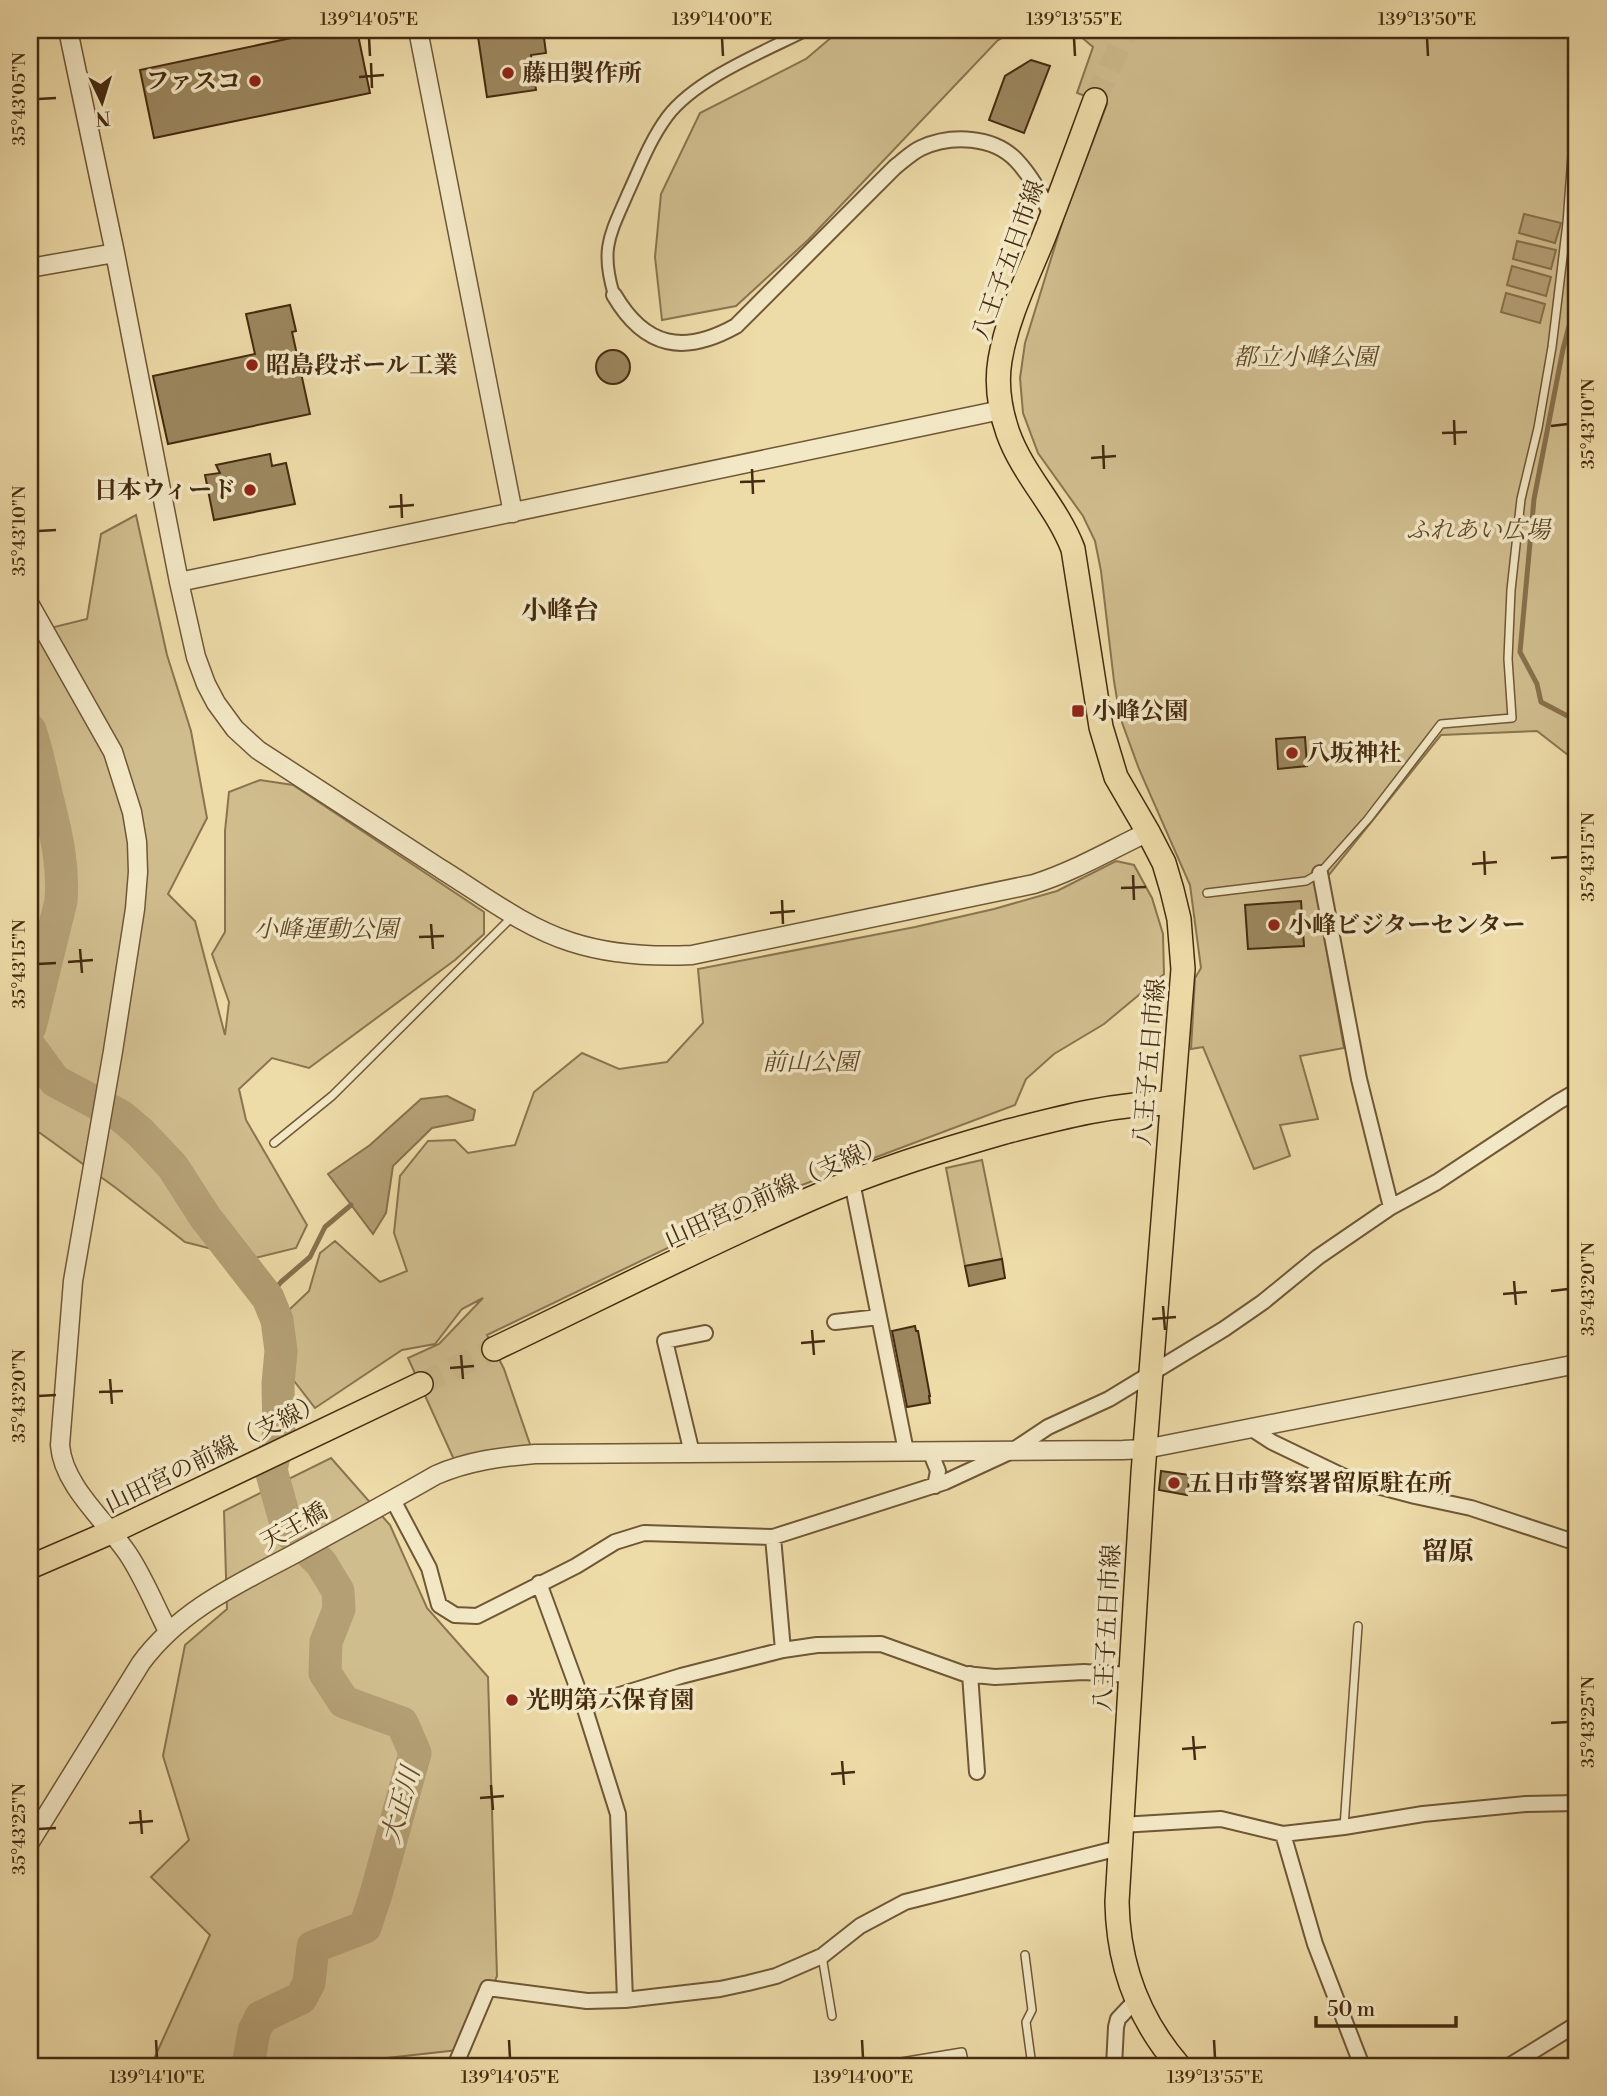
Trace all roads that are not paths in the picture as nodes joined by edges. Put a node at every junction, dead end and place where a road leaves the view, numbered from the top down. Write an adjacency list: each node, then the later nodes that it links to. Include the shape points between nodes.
1 (68, 30): 7 (street)
2 (418, 30): 11 (street)
3 (807, 30): 9 (street, via 733,66 686,97 668,115 649,145 612,228 606,251)
4 (1577, 89): 15 (lane, via 1552,347 1521,499 1511,590 1508,659 1512,718 1440,724 1368,819)
5 (1095, 100): 6 (main road, 八王子五日市線)
6 (1052, 216): 9 (street, via 1016,159 996,145 974,139 947,141 921,148 895,167 736,326 714,338 687,344 665,342 624,312); 10 (main road, 八王子五日市線, via 1000,360)
7 (115, 253): 8 (street); 12 (street)
8 (30, 268)
9 (614, 295)
10 (1001, 410): 11 (street); 14 (main road, 八王子五日市線, via 1015,450 1066,530 1073,549 1101,727 1116,777)
11 (513, 513): 12 (street)
12 (179, 582): 17 (street, via 199,666 234,729 258,750)
13 (30, 605): 38 (street, via 113,752 137,842 128,958 73,1281 60,1445 73,1482)
14 (1148, 832): 17 (street, via 1034,884 692,955 661,957 598,950); 19 (main road, 八王子五日市線, via 1164,863 1182,945)
15 (1320, 873): 16 (lane, via 1306,881); 22 (street, via 1359,1079)
16 (1207, 893)
17 (514, 916): 20 (lane, via 332,1096)
18 (1577, 1091): 22 (street)
19 (1171, 1103): 21 (main road, 山田宮の前線（支線）, via 1112,1107 1027,1126); 28 (main road, 八王子五日市線)
20 (274, 1143)
21 (852, 1182): 23 (street); 26 (main road, 山田宮の前線（支線）)
22 (1391, 1207): 28 (street, via 1243,1316)
23 (879, 1317): 24 (street); 32 (street)
24 (835, 1322)
25 (705, 1333): 35 (street, via 665,1341)
26 (494, 1349)
27 (1577, 1364): 30 (street, 天王橋)
28 (1151, 1374): 31 (main road, 八王子五日市線); 34 (street, via 1048,1427)
29 (421, 1384): 38 (main road, 山田宮の前線（支線）)
30 (1252, 1429): 31 (street, 天王橋); 40 (street, via 1348,1478 1471,1508)
31 (1144, 1449): 34 (street, 天王橋); 47 (main road, 八王子五日市線)
32 (906, 1451): 33 (street, 天王橋); 35 (street, 天王橋)
33 (930, 1451): 34 (street, 天王橋); 36 (street, via 938,1471)
34 (1012, 1451): 36 (street)
35 (692, 1453): 37 (street, 天王橋, via 535,1454 485,1459 436,1475)
36 (935, 1486): 39 (street)
37 (393, 1500): 42 (street, via 429,1568 439,1605 454,1615 477,1616); 44 (street, 天王橋, via 197,1608)
38 (111, 1532): 41 (main road, 山田宮の前線（支線）); 44 (street)
39 (773, 1537): 42 (street, via 644,1533 615,1542); 45 (street)
40 (1577, 1543)
41 (30, 1567)
42 (539, 1583): 48 (street)
43 (1358, 1626): 51 (lane)
44 (168, 1631): 54 (street, 天王橋, via 141,1663)
45 (783, 1650): 46 (street, via 881,1644); 48 (street)
46 (970, 1674): 47 (street); 49 (street)
47 (1130, 1675): 53 (main road, 八王子五日市線)
48 (584, 1706): 57 (street, via 618,1814)
49 (977, 1772)
50 (1577, 1803): 51 (street, via 1423,1814)
51 (1344, 1827): 52 (street)
52 (1283, 1834): 53 (street, via 1221,1819); 67 (street, via 1315,1944)
53 (1120, 1836): 56 (street, via 905,1902 860,1926); 58 (main road, 八王子五日市線, via 1118,1931)
54 (30, 1842)
55 (1025, 1955): 65 (lane, via 1032,2010 1026,2022)
56 (822, 1956): 57 (street, via 748,1983); 59 (lane)
57 (625, 2000): 63 (street, via 587,2001 488,1988)
58 (1136, 2000): 61 (street, via 1118,2019); 66 (main road, 八王子五日市線)
59 (832, 2016)
60 (1577, 2024): 68 (street)
61 (1110, 2063)
62 (883, 2065): 64 (lane, via 962,2052)
63 (455, 2066)
64 (965, 2066)
65 (1032, 2066)
66 (1180, 2066)
67 (1362, 2066)
68 (1509, 2066)

